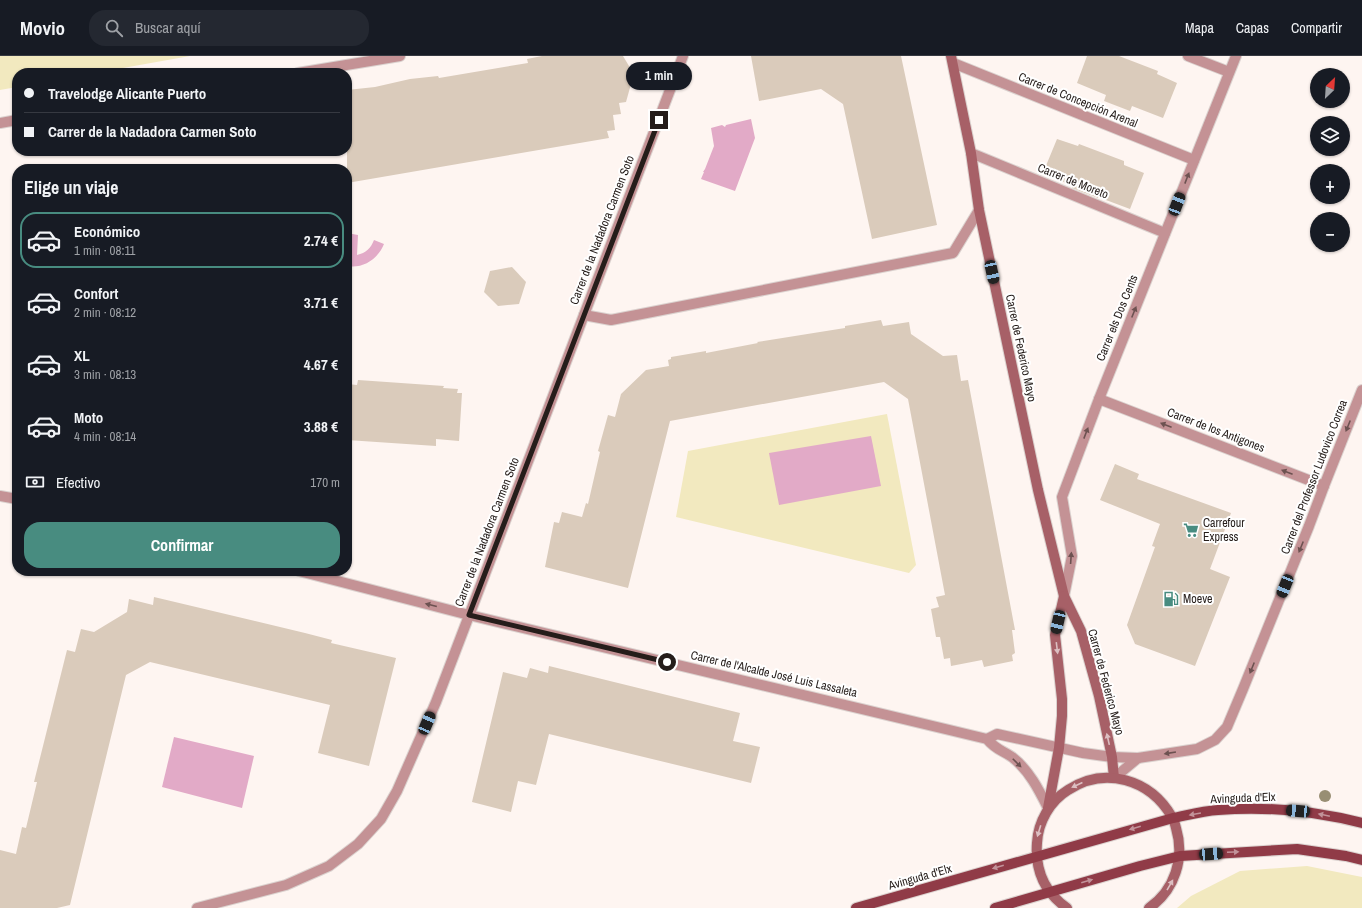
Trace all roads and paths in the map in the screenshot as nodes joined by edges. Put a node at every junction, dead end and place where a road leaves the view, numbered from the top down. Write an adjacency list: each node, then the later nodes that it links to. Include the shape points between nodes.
1 (400, 56): 6 (street)
2 (683, 56): 14 (street, Carrer de la Nadadora Carmen Soto)
3 (1188, 56): 7 (street)
4 (1236, 56): 7 (street, Carrer els Dos Cents)
5 (952, 60): 10 (street, Carrer de Federico Mayo); 11 (street, Carrer de Concepción Arenal)
6 (328, 68)
7 (1229, 72): 11 (street, Carrer els Dos Cents)
8 (12, 121): 9 (street)
9 (0, 123)
10 (971, 153): 12 (street, Carrer de Federico Mayo); 13 (street, Carrer de Moreto)
11 (1194, 160): 13 (street, Carrer els Dos Cents, one-way to 11)
12 (979, 210): 14 (street, via 954,253 611,320); 21 (street, Carrer de Federico Mayo, via 1038,490)
13 (1165, 233): 16 (street, Carrer els Dos Cents, one-way to 13)
14 (584, 315): 22 (street, Carrer de la Nadadora Carmen Soto)
15 (1362, 390): 17 (street, Carrer del Professor Ludovico Correa, one-way to 17)
16 (1099, 399): 17 (street, Carrer de los Antigones, one-way to 16); 21 (street, Carrer els Dos Cents, one-way to 16, via 1072,556 1062,497)
17 (1324, 486): 26 (street, Carrer del Professor Ludovico Correa, one-way to 26, via 1227,727 1215,740 1197,749)
18 (0, 496): 19 (street)
19 (12, 498)
20 (318, 576): 22 (street, Carrer de l'Alcalde José Luis Lassaleta, one-way to 20)
21 (1064, 596): 24 (street, Carrer de Federico Mayo, one-way to 24, via 1055,635 1062,699); 25 (street, Carrer de Federico Mayo, one-way to 21, via 1081,631)
22 (469, 615): 23 (street, Carrer de l'Alcalde José Luis Lassaleta); 35 (street, Carrer de la Nadadora Carmen Soto, via 436,702 397,791 381,819 358,844 329,866 286,885)
23 (987, 739): 24 (street, Carrer de l'Alcalde José Luis Lassaleta, via 997,734); 28 (street, Carrer de l'Alcalde José Luis Lassaleta, one-way to 28, via 994,747 1012,757 1036,784)
24 (1059, 748): 25 (street, Carrer de l'Alcalde José Luis Lassaleta); 28 (street, Carrer de Federico Mayo)
25 (1112, 757): 26 (street, Carrer del Professor Ludovico Correa); 27 (street, Carrer de Federico Mayo)
26 (1138, 758): 27 (street)
27 (1114, 778): 28 (street, one-way to 28, via 1095,779 1077,784 1061,794); 29 (street, via 1137,784 1148,791 1158,798)
28 (1048, 808): 31 (street, one-way to 31, via 1037,833)
29 (1173, 818): 30 (main road, Avinguda d'Elx, one-way to 29, via 1310,812 1269,808 1217,810); 31 (main road, Avinguda d'Elx, one-way to 31); 32 (street, via 1179,837)
30 (1362, 823)
31 (1036, 856): 34 (street, via 1040,875); 36 (main road, Avinguda d'Elx, one-way to 36)
32 (1180, 856): 33 (main road, one-way to 33, via 1297,849); 34 (main road, one-way to 32); 39 (street, one-way to 32, via 1165,893 1172,882)
33 (1362, 860)
34 (1050, 892): 37 (main road); 38 (street)
35 (197, 908)
36 (856, 908)
37 (995, 908)
38 (1067, 908)
39 (1149, 908)

